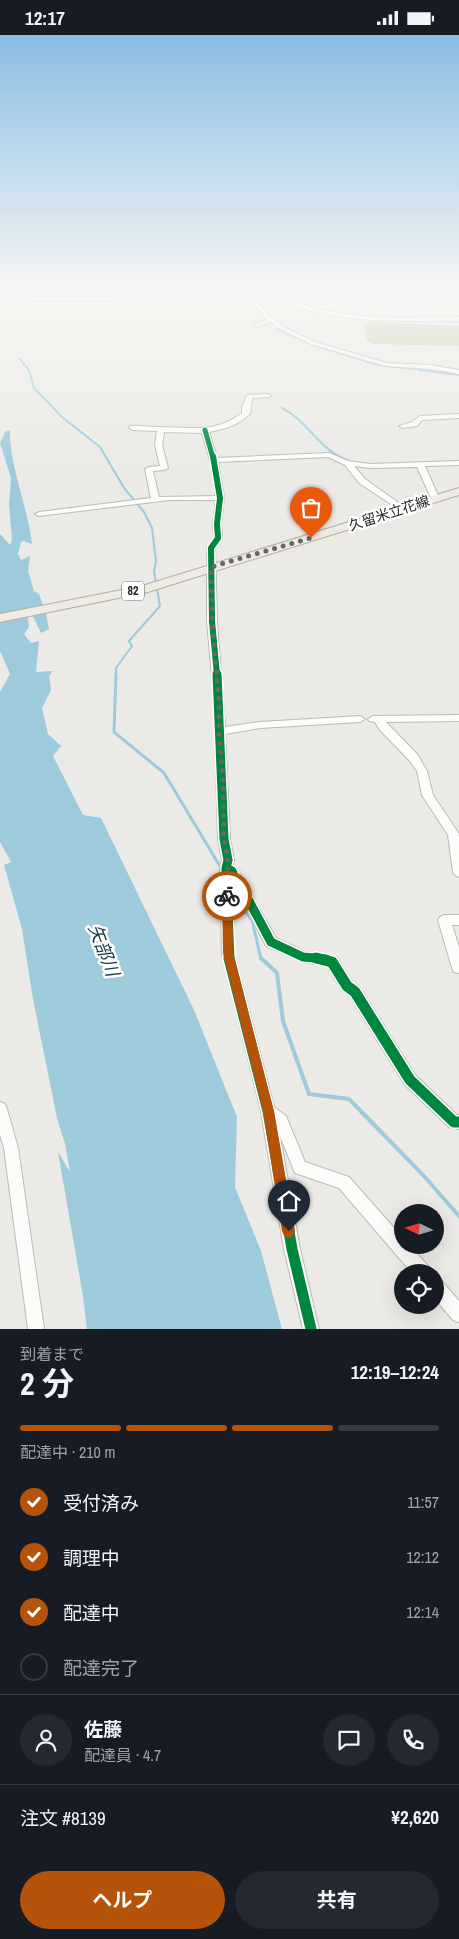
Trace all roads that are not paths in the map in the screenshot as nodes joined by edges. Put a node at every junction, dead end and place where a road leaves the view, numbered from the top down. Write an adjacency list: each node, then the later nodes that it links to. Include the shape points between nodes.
1 (336, 350): 2 (street, via 387,365)
2 (459, 372)
3 (268, 396): 8 (street, via 249,396 246,414 236,423)
4 (459, 416): 5 (street, via 420,419 414,424)
5 (403, 425)
6 (133, 428): 7 (street)
7 (162, 429): 8 (street); 16 (street, via 158,449 164,469 149,469)
8 (205, 430): 9 (street)
9 (213, 460): 10 (street, via 330,455); 14 (street)
10 (346, 463): 12 (street); 17 (street, via 362,481)
11 (459, 463): 12 (street)
12 (420, 465): 15 (street)
13 (459, 491): 15 (main road, 久留米立花線 / 82)
14 (220, 498): 16 (street); 20 (street, via 218,538 211,548)
15 (435, 498): 17 (main road, 久留米立花線 / 82)
16 (156, 500): 18 (street)
17 (400, 508): 19 (main road, 久留米立花線 / 82)
18 (39, 514)
19 (311, 538): 20 (main road, 久留米立花線 / 82)
20 (211, 567): 21 (main road, 久留米立花線 / 82, via 144,589); 24 (street)
21 (0, 618)
22 (459, 718): 26 (street, via 376,719 413,757 422,771 428,795 454,835)
23 (360, 719): 24 (street, via 260,725)
24 (219, 731): 25 (street)
25 (226, 867): 30 (street, via 228,953); 31 (street, via 232,871 240,891 271,942 303,957 332,962 410,1079 454,1122)
26 (459, 872)
27 (454, 921): 28 (street, via 444,920)
28 (459, 968)
29 (0, 1109): 35 (street, via 11,1148)
30 (268, 1111): 32 (street, via 280,1121 300,1168 344,1182); 36 (street, via 292,1249)
31 (459, 1121)
32 (415, 1264)
33 (444, 1296): 34 (street)
34 (459, 1313)
35 (36, 1329)
36 (311, 1329)

